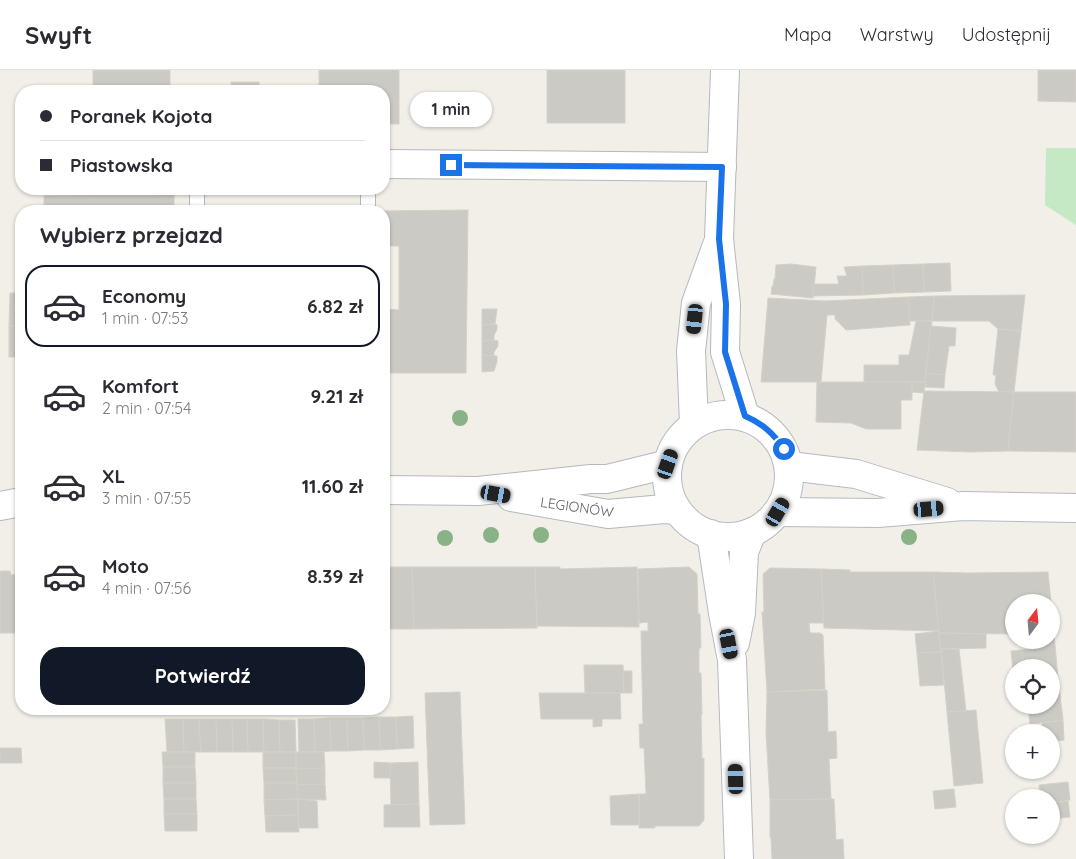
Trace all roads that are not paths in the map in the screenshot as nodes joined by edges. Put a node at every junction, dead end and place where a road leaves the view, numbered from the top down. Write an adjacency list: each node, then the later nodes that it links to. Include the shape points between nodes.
1 (724, 70): 3 (street)
2 (390, 164): 3 (street)
3 (722, 167): 4 (street)
4 (719, 239): 5 (street, via 726,304 725,352); 6 (street, via 696,303 691,351)
5 (745, 416): 6 (street, via 727,414); 8 (street, via 774,434 784,449)
6 (694, 424): 7 (street, via 682,435)
7 (668, 464): 10 (street, LEGIONÓW, via 607,479); 17 (street, via 670,496)
8 (789, 466): 15 (street, via 856,474); 18 (street, via 790,482)
9 (390, 490): 10 (street, LEGIONÓW)
10 (478, 491): 17 (street, LEGIONÓW, via 608,514)
11 (0, 496): 12 (street)
12 (15, 496)
13 (15, 503): 14 (street)
14 (0, 506)
15 (963, 506): 16 (street); 18 (street, via 878,513)
16 (1076, 508)
17 (677, 510): 20 (street, via 686,521)
18 (778, 512): 19 (street)
19 (752, 532): 20 (street, via 732,537); 21 (street, via 744,552 741,613)
20 (711, 534): 21 (street)
21 (732, 660): 22 (street)
22 (739, 859)

